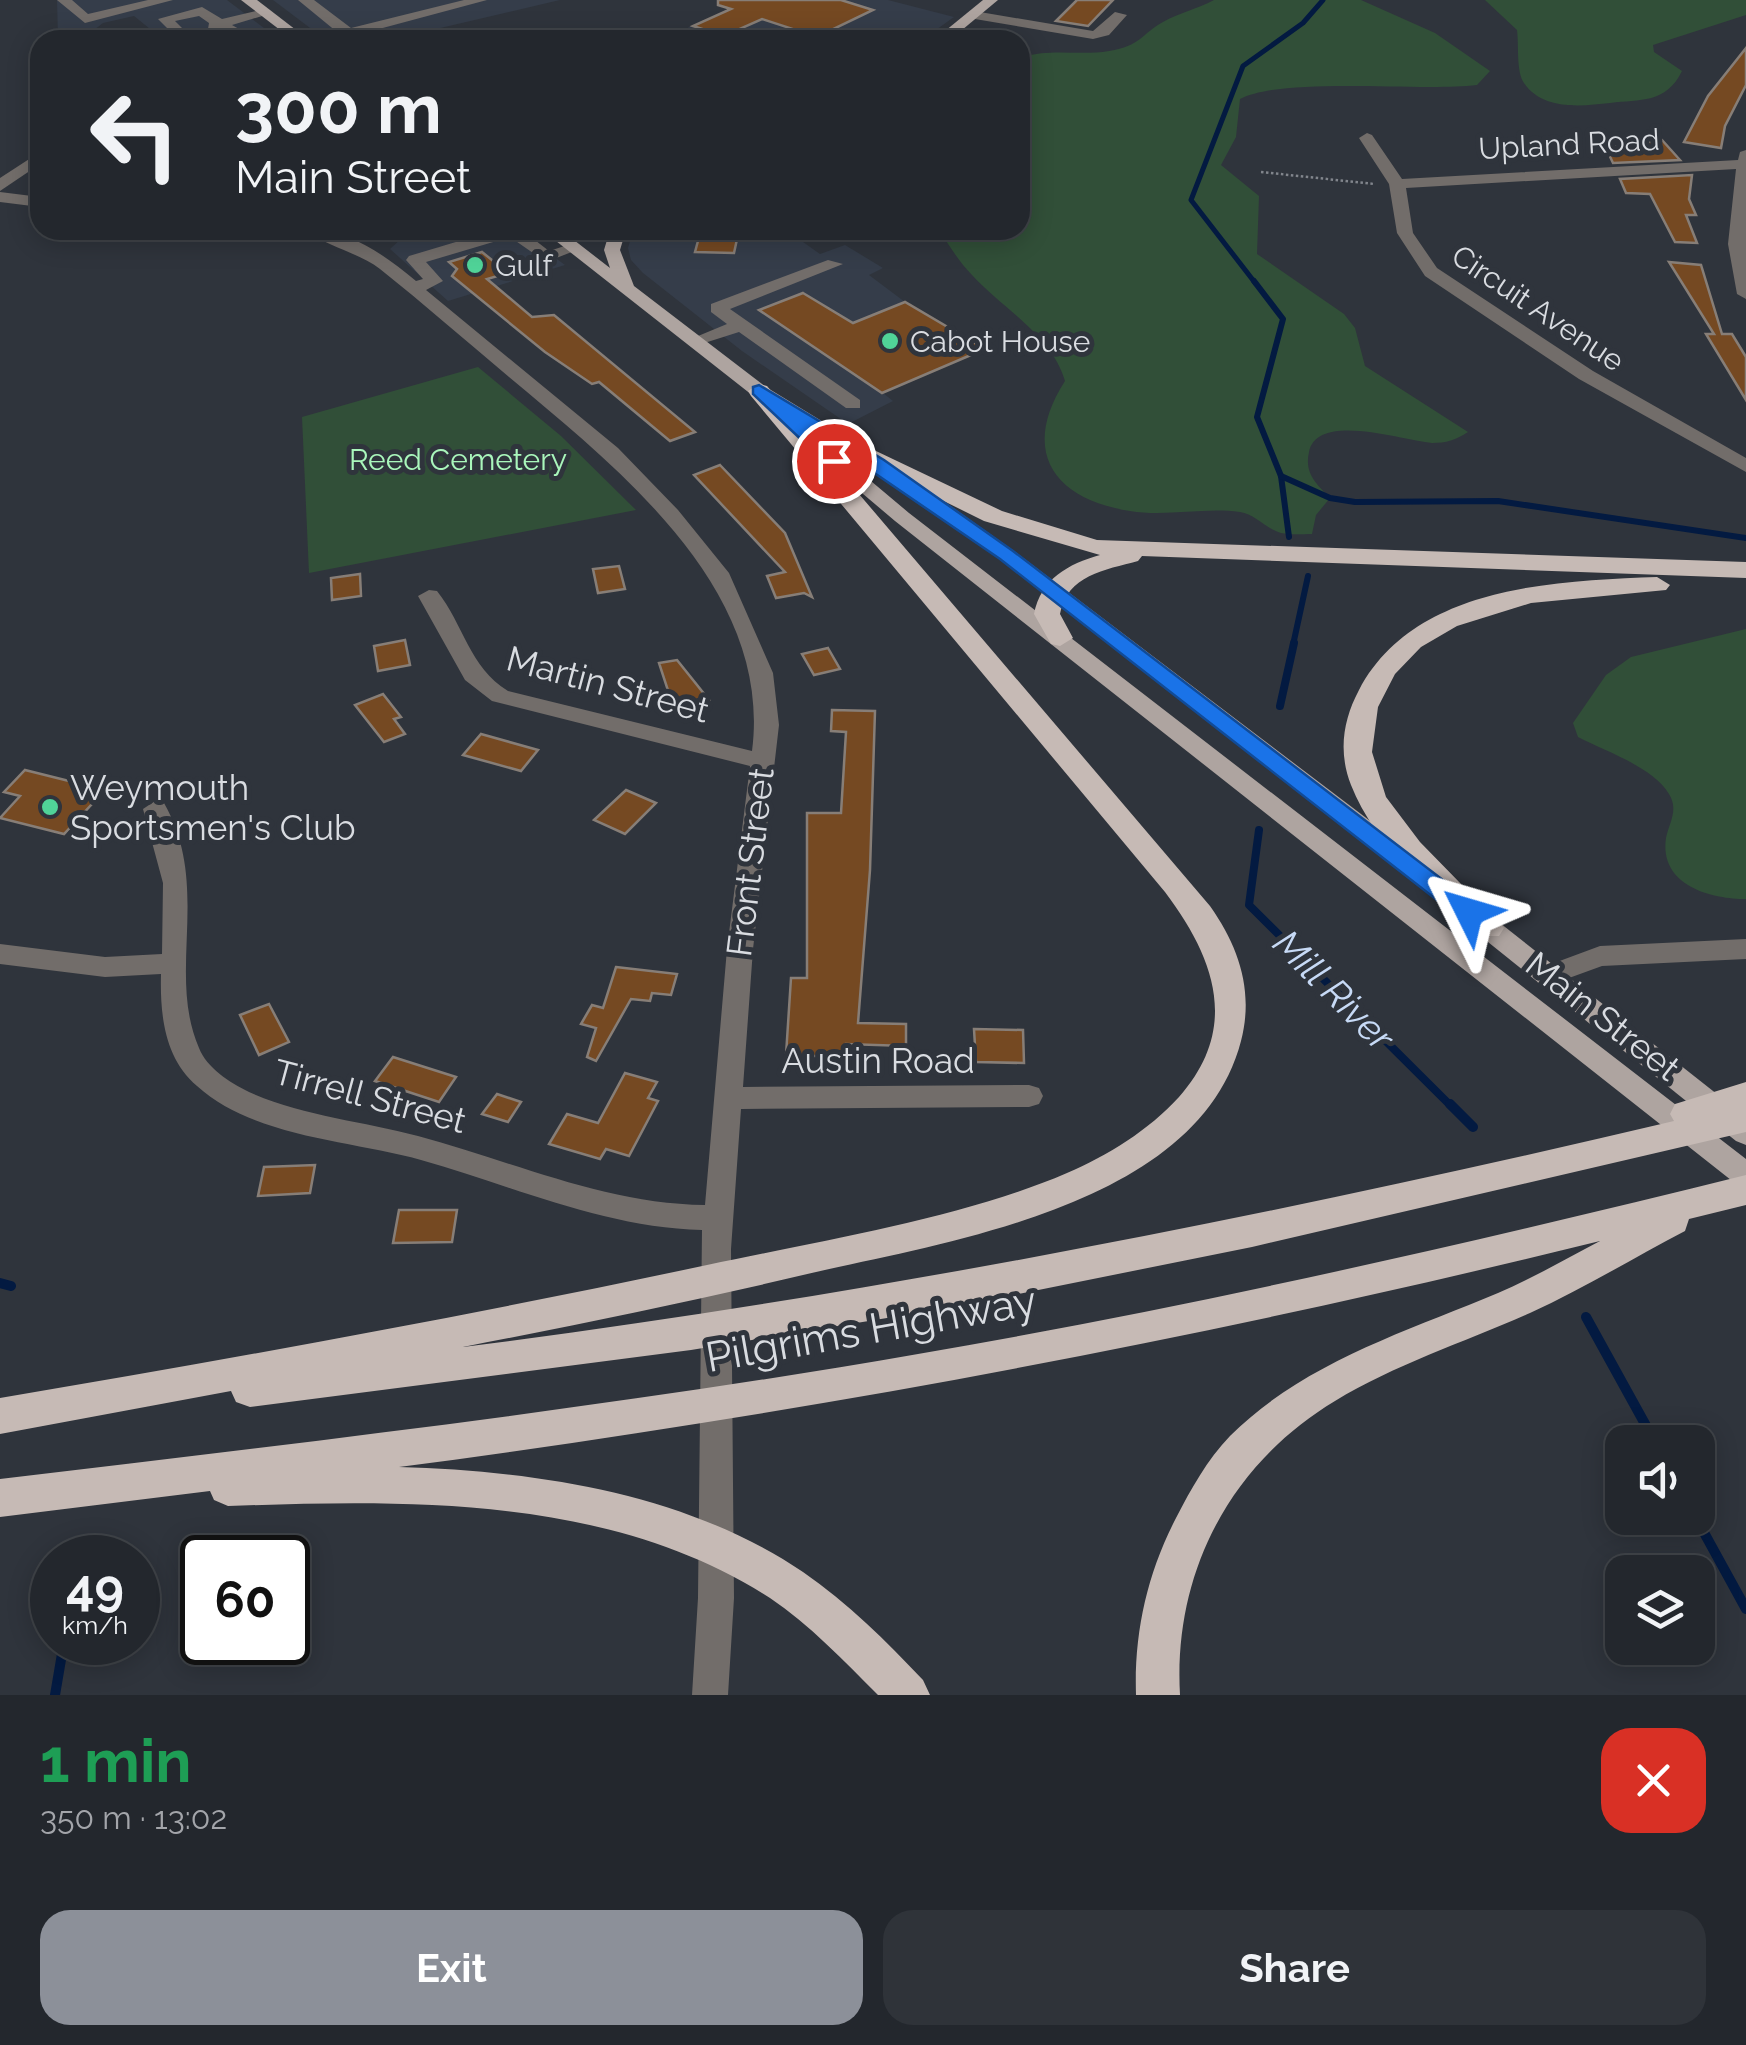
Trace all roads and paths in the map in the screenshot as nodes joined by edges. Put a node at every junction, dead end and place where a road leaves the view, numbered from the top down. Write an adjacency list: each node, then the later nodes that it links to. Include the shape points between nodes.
1 (64, 0): 10 (street)
2 (166, 0): 10 (street)
3 (285, 0): 7 (street)
4 (305, 0): 17 (street)
5 (480, 0): 18 (street)
6 (991, 0): 8 (main road)
7 (257, 6): 11 (street); 16 (main road)
8 (974, 15): 9 (street, via 1093,35); 19 (main road)
9 (1120, 15)
10 (85, 19): 12 (street)
11 (219, 24): 13 (street, via 202,11 165,19); 14 (street); 15 (street)
12 (75, 30)
13 (177, 30)
14 (206, 30)
15 (231, 30)
16 (289, 30)
17 (344, 30)
18 (360, 30)
19 (954, 30)
20 (1367, 138): 24 (street, Circuit Avenue)
21 (1745, 159): 24 (street, Upland Road); 37 (street, via 1736,244)
22 (30, 168): 26 (street)
23 (1261, 172): 24 (path)
24 (1397, 184): 43 (street, Circuit Avenue, via 1410,243 1446,285 1654,417)
25 (30, 188): 26 (street)
26 (4, 195): 27 (street)
27 (30, 200)
28 (344, 240): 36 (street, Front Street)
29 (463, 240): 36 (street, via 415,260 434,281)
30 (525, 240): 33 (street, via 546,258)
31 (563, 240): 33 (main road, Main Street)
32 (615, 240): 35 (main road, via 612,250)
33 (574, 248): 35 (main road, Main Street)
34 (834, 264): 38 (street, via 716,308)
35 (625, 286): 39 (main road, Main Street)
36 (413, 288): 50 (street, Front Street, via 612,452 700,547 740,616 762,673)
37 (1746, 294)
38 (741, 325): 39 (street); 41 (street)
39 (695, 341): 40 (main road, Main Street)
40 (759, 390): 42 (main road, Main Street); 49 (main road, Main Street, via 856,479); 66 (highway, via 1210,932 1225,964 1230,1000 1226,1036 1205,1088 1176,1122 1117,1164 984,1216 677,1288)
41 (853, 404)
42 (854, 448): 44 (highway, via 1040,534); 47 (main road, Main Street)
43 (1746, 466)
44 (1177, 553): 45 (highway); 47 (highway, via 1110,560)
45 (1746, 570)
46 (1746, 586): 52 (highway, via 1632,586 1509,602 1440,624 1383,670 1358,730 1366,786 1396,833)
47 (1054, 591): 49 (highway, via 1048,614); 52 (main road, Main Street)
48 (429, 596): 50 (street, Martin Street, via 468,672 500,696)
49 (1060, 638): 62 (main road, Main Street)
50 (762, 760): 59 (street, Front Street)
51 (155, 810): 55 (street, Tirrell Street, via 176,882)
52 (1488, 928): 56 (main road, Main Street)
53 (1746, 949): 56 (street, via 1600,956)
54 (0, 954): 55 (street, via 105,967)
55 (175, 963): 65 (street, Tirrell Street, via 174,1007 190,1061 243,1101)
56 (1547, 976): 61 (main road, Main Street)
57 (1746, 1094): 64 (highway)
58 (1029, 1096): 59 (street, Austin Road)
59 (727, 1098): 65 (street, Front Street)
60 (1746, 1118): 64 (highway, Pilgrims Highway)
61 (1746, 1133)
62 (1746, 1176)
63 (1730, 1194): 67 (highway, Pilgrims Highway, via 1219,1314 916,1372 528,1432); 70 (highway, via 1517,1301 1328,1382 1267,1424 1211,1490 1178,1558 1161,1619)
64 (1406, 1199): 66 (highway, Pilgrims Highway, via 892,1302 523,1356)
65 (718, 1234): 68 (street, Front Street)
66 (0, 1418)
67 (0, 1499): 69 (highway, via 296,1485 476,1490 574,1503 662,1527 768,1575 842,1629)
68 (710, 1695)
69 (908, 1695)
70 (1158, 1695)

